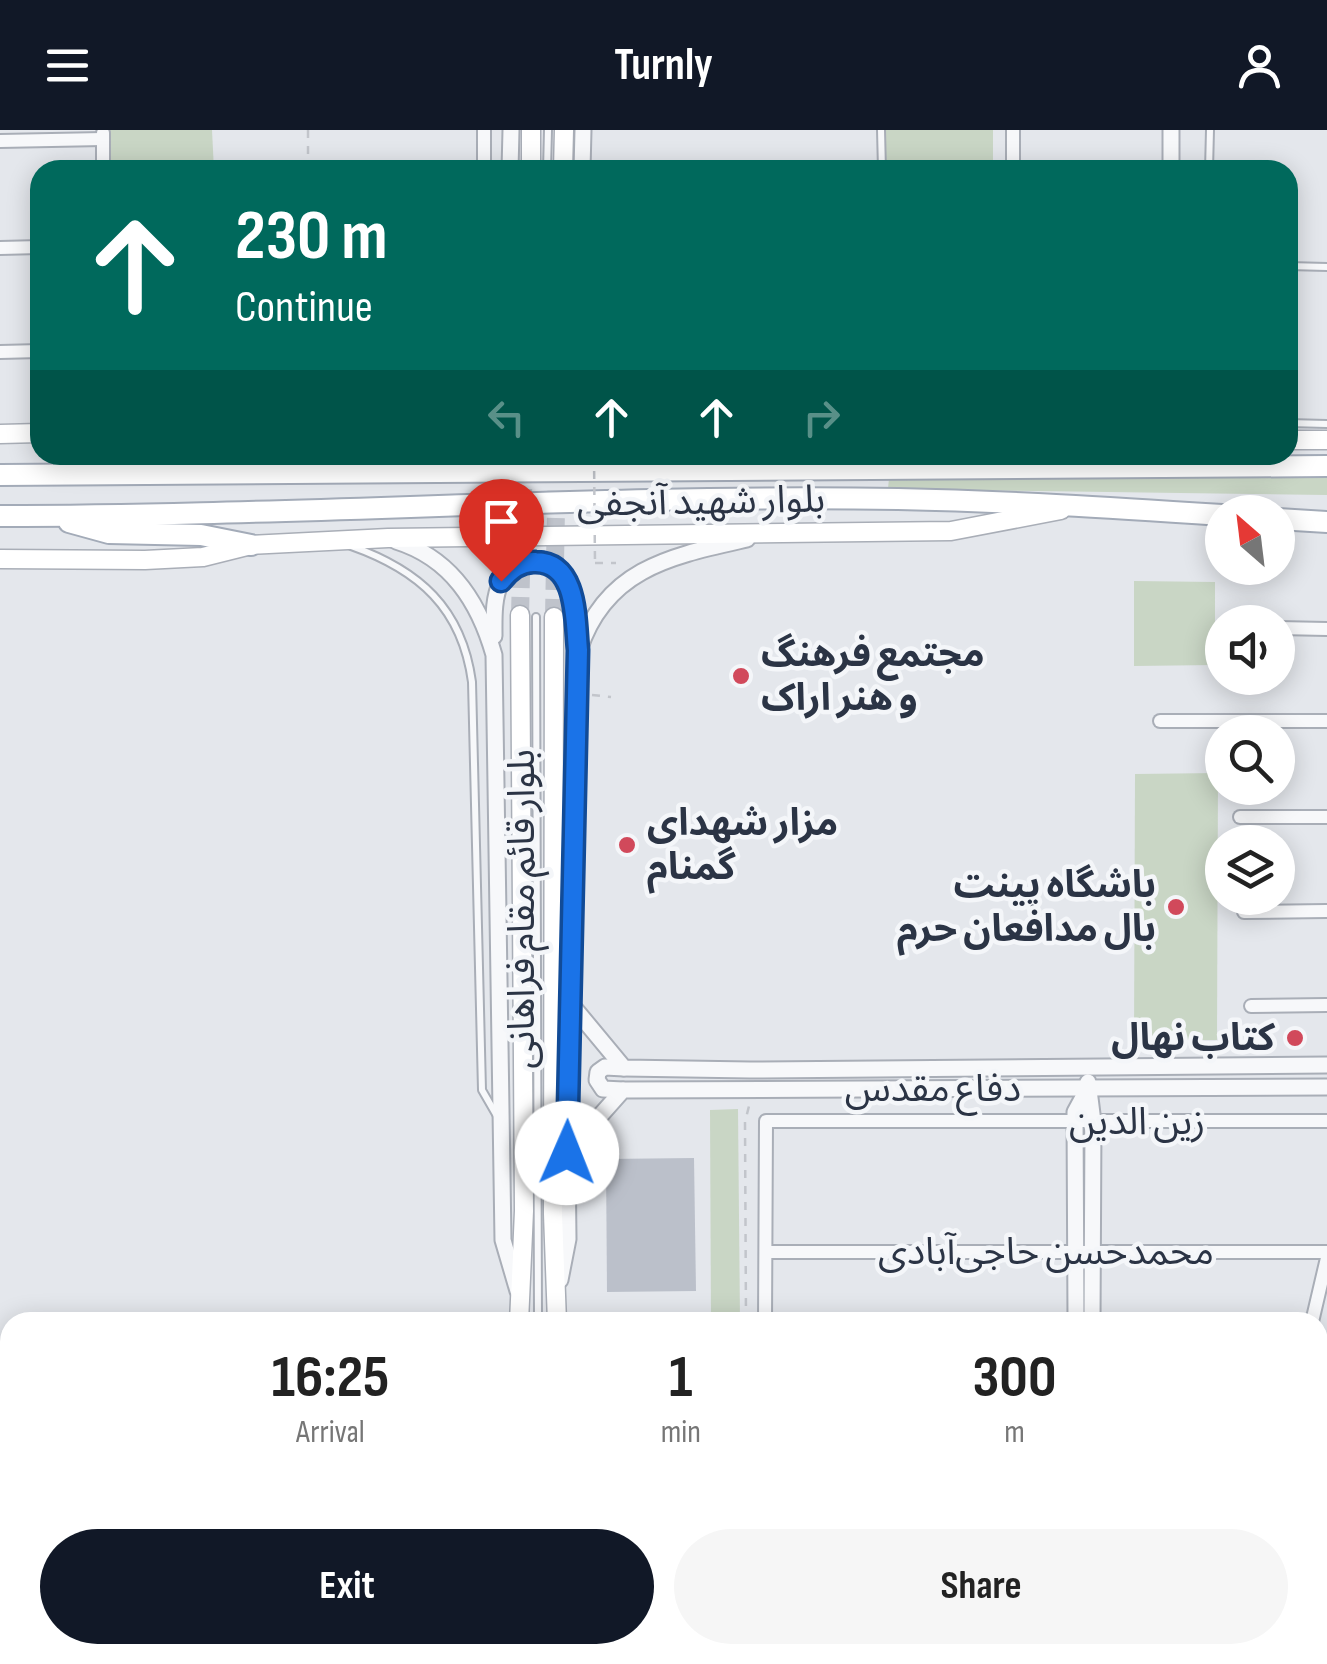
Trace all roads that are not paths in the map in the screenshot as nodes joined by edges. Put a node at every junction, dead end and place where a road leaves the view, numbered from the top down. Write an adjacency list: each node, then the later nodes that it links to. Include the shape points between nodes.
1 (484, 130): 14 (street)
2 (511, 130): 15 (street)
3 (531, 130): 16 (main road)
4 (548, 130): 17 (lane)
5 (564, 130): 18 (main road)
6 (583, 130): 19 (street)
7 (881, 130): 20 (lane)
8 (1012, 130): 21 (street)
9 (1171, 130): 22 (street)
10 (1210, 130): 23 (lane)
11 (103, 134): 12 (street); 13 (street)
12 (0, 141)
13 (103, 160)
14 (484, 160)
15 (510, 160)
16 (530, 160)
17 (547, 160)
18 (563, 160)
19 (582, 160)
20 (882, 160)
21 (1012, 160)
22 (1171, 160)
23 (1209, 160)
24 (30, 247): 25 (street)
25 (0, 248)
26 (1298, 266): 27 (lane)
27 (1327, 266)
28 (30, 351): 29 (street)
29 (0, 352)
30 (1298, 424): 31 (lane)
31 (1327, 424)
32 (30, 433): 33 (main road)
33 (0, 434)
34 (1298, 440): 35 (main road)
35 (1327, 440)
36 (74, 465): 39 (main road)
37 (1327, 466): 39 (main road, بلوار شهید آنجفی)
38 (0, 475): 39 (main road, بلوار شهید آنجفی)
39 (47, 475)
40 (1081, 506): 41 (main road, بلوار شهید آنجفی); 43 (main road, بلوار شهید آنجفی, via 752,500); 46 (main road, via 951,531)
41 (1205, 514)
42 (0, 516): 43 (main road, بلوار شهید آنجفی)
43 (48, 516): 49 (main road, via 109,533 200,535)
44 (1295, 520): 45 (main road)
45 (1327, 522)
46 (774, 533): 47 (main road); 54 (street, via 678,556 632,576 596,611)
47 (388, 538): 48 (main road); 55 (street, via 420,550 460,582)
48 (336, 541): 49 (main road); 74 (lane, via 383,557 418,580 444,608 469,658 482,1090)
49 (251, 545): 50 (main road, via 203,557)
50 (0, 559)
51 (537, 616): 79 (main road, بلوار قائم مقام فراهانی); 80 (main road, بلوار قائم مقام فراهانی); 82 (lane)
52 (1295, 628): 53 (street)
53 (1327, 629)
54 (578, 650): 55 (street, via 567,582 557,569 534,562 501,581); 62 (street)
55 (494, 654): 74 (street)
56 (1160, 721): 57 (street)
57 (1327, 721)
58 (1240, 817): 59 (street)
59 (1327, 817)
60 (1295, 911): 61 (street)
61 (1327, 911)
62 (570, 1003): 67 (street); 75 (street)
63 (1327, 1005): 64 (street)
64 (1250, 1006)
65 (1327, 1065): 66 (street, دفاع مقدس)
66 (1090, 1067): 67 (street, دفاع مقدس); 69 (street)
67 (624, 1068): 70 (street, via 605,1067 596,1080 604,1090)
68 (1327, 1087): 69 (street, دفاع مقدس)
69 (1088, 1088): 70 (street, دفاع مقدس); 72 (street); 73 (street)
70 (624, 1090): 75 (street)
71 (1327, 1121): 73 (street, زین الدین)
72 (1076, 1122): 73 (street, زین الدین); 76 (street, زین الدین, via 766,1121); 77 (street)
73 (1093, 1122): 77 (street)
74 (502, 1125): 80 (street, via 503,1240)
75 (567, 1153): 79 (street, via 568,1239)
76 (766, 1252): 77 (street, محمدحسن حاجی‌آبادی); 84 (street)
77 (1084, 1252): 78 (street, محمدحسن حاجی‌آبادی); 85 (street); 86 (street)
78 (1326, 1264): 87 (street)
79 (558, 1289): 83 (main road, بلوار قائم مقام فراهانی)
80 (518, 1292): 81 (main road, بلوار قائم مقام فراهانی)
81 (519, 1312)
82 (538, 1312)
83 (557, 1312)
84 (766, 1312)
85 (1077, 1312)
86 (1091, 1312)
87 (1314, 1312)

